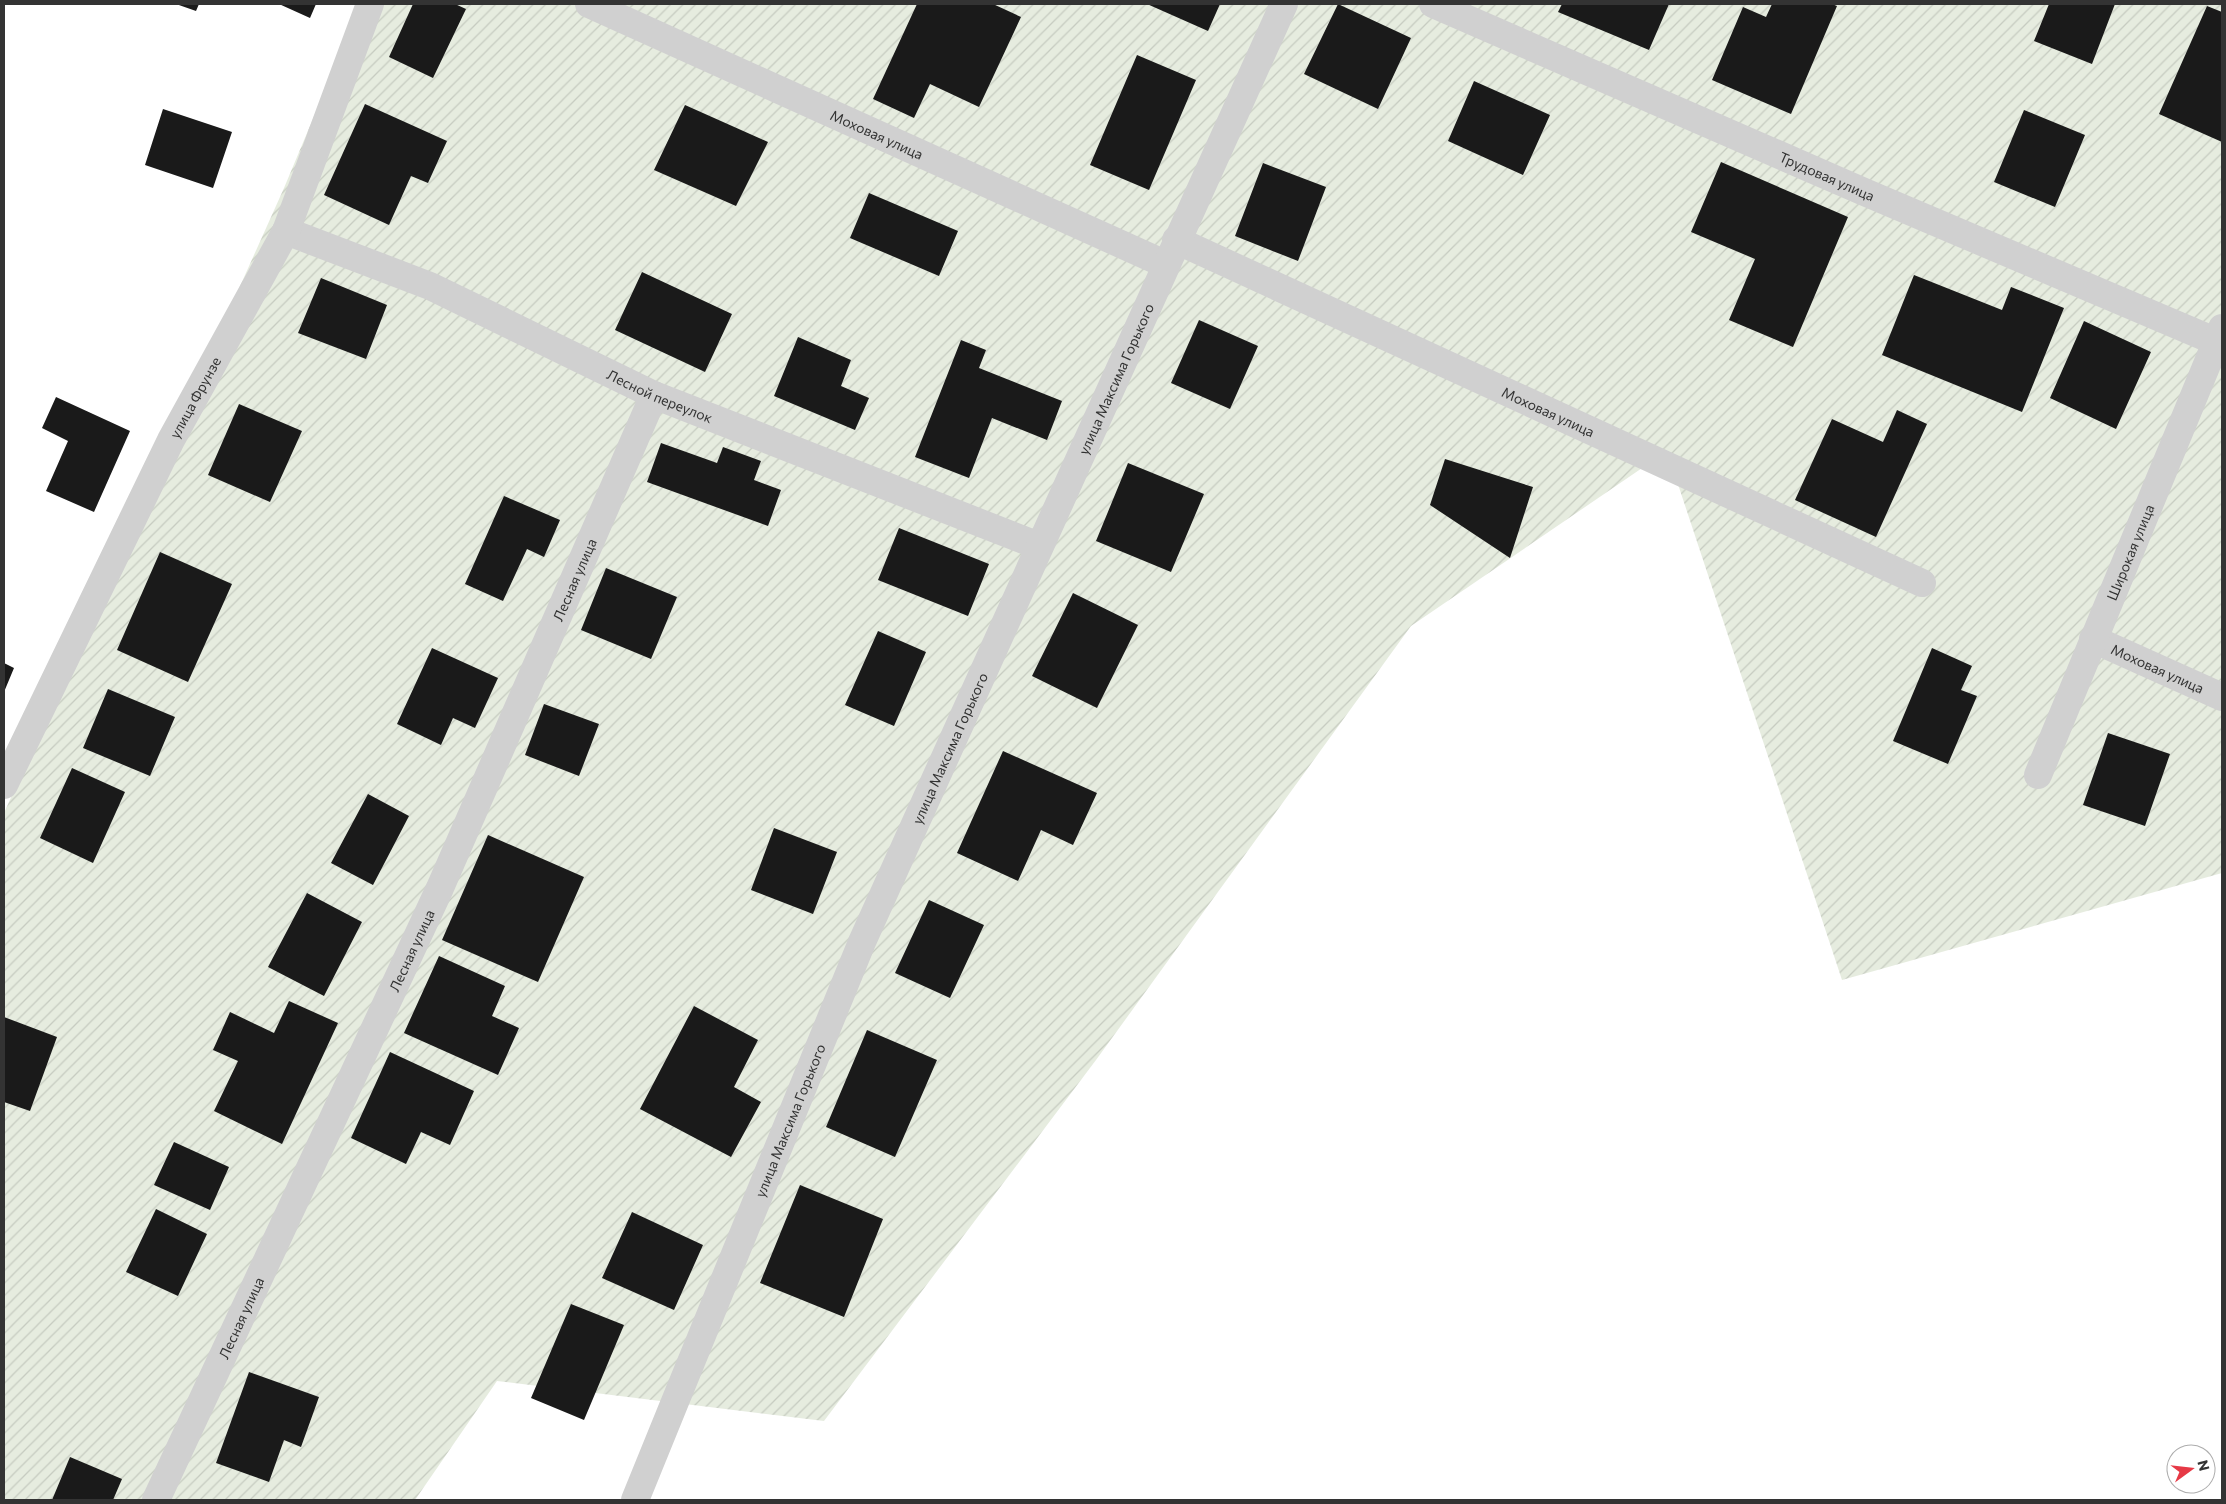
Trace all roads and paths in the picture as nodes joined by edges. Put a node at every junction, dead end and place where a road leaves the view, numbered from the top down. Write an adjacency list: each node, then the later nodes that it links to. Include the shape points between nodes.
1 (370, 4): 5 (street, улица Фрунзе)
2 (589, 4): 6 (street, Моховая улица)
3 (1284, 4): 6 (street, улица Максима Горького)
4 (1433, 4): 7 (street, Трудовая улица, via 1862,191)
5 (286, 231): 8 (street, Лесной переулок, via 430,286); 14 (street, улица Фрунзе, via 171,440)
6 (1171, 252): 9 (street, улица Максима Горького); 10 (street, Моховая улица)
7 (2220, 338): 11 (street, Широкая улица)
8 (654, 395): 9 (street, Лесной переулок); 15 (street, Лесная улица, via 440,888)
9 (1039, 546): 16 (street, улица Максима Горького, via 862,942)
10 (1922, 583)
11 (2093, 639): 12 (street, Моховая улица); 13 (street, Широкая улица)
12 (2222, 697)
13 (2038, 775)
14 (4, 785)
15 (156, 1500)
16 (635, 1500)

